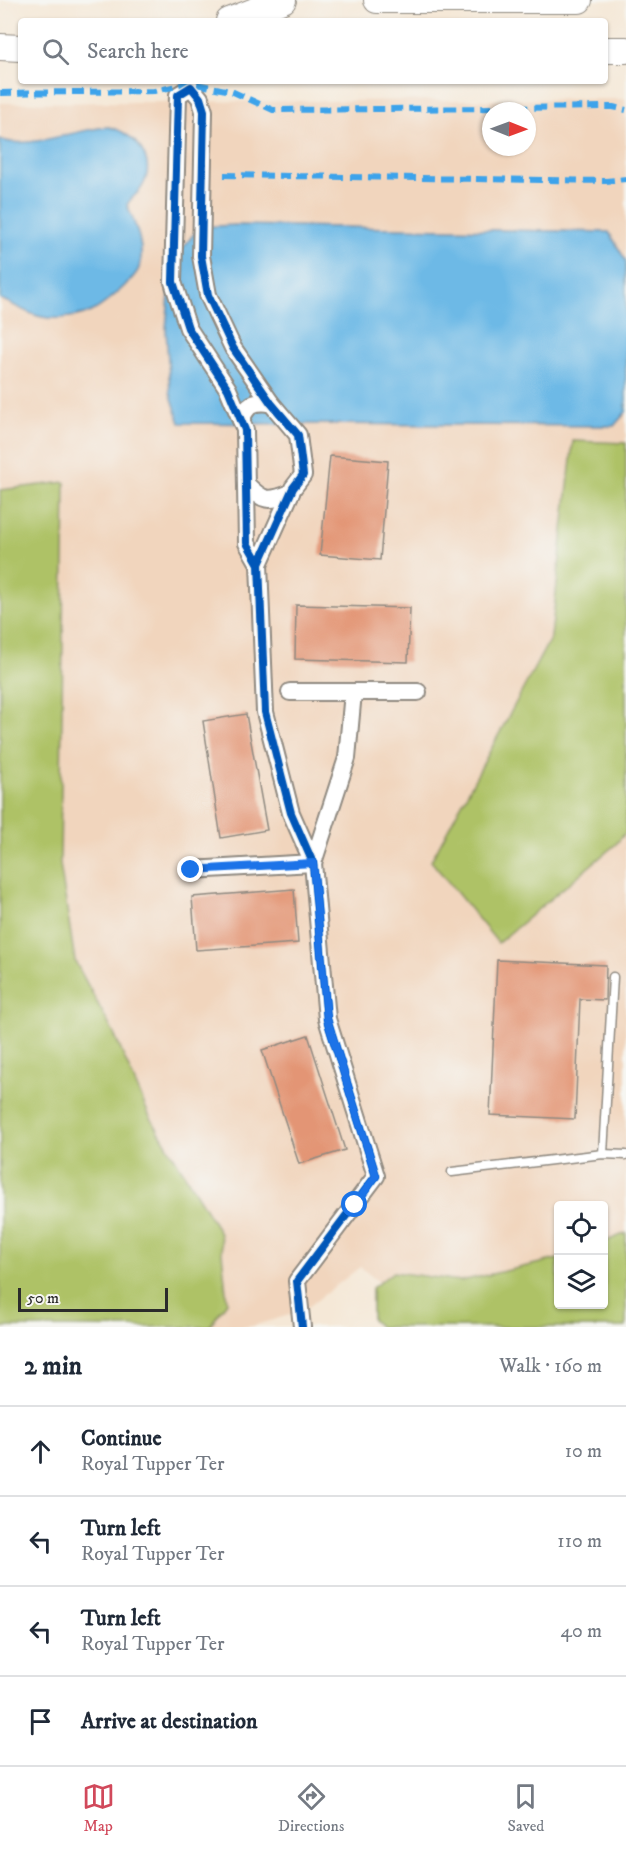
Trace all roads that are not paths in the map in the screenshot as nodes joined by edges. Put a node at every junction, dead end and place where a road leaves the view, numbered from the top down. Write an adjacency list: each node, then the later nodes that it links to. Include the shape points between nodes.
1 (283, 0): 4 (main road)
2 (377, 0): 3 (main road)
3 (579, 0)
4 (237, 18)
5 (0, 47): 6 (main road)
6 (18, 48)
7 (608, 50): 8 (main road)
8 (626, 50)
9 (191, 84): 10 (street, via 204,111 201,256 208,295 233,348); 11 (street, via 178,95 172,282 188,327 228,389)
10 (271, 403): 11 (street, via 255,401); 13 (street, via 298,435 303,475)
11 (241, 420): 12 (street, via 245,430)
12 (246, 484): 13 (street, via 262,498 276,500); 14 (street, via 247,543)
13 (291, 494): 14 (street)
14 (259, 564): 18 (street, via 265,712 291,813)
15 (291, 692): 16 (street)
16 (353, 692): 17 (street); 18 (street, via 347,758)
17 (418, 692)
18 (313, 863): 19 (street); 24 (street, via 327,1019 376,1176 297,1281)
19 (191, 870)
20 (613, 977): 21 (lane)
21 (603, 1154): 22 (lane); 23 (lane)
22 (626, 1155)
23 (452, 1172)
24 (302, 1327)

